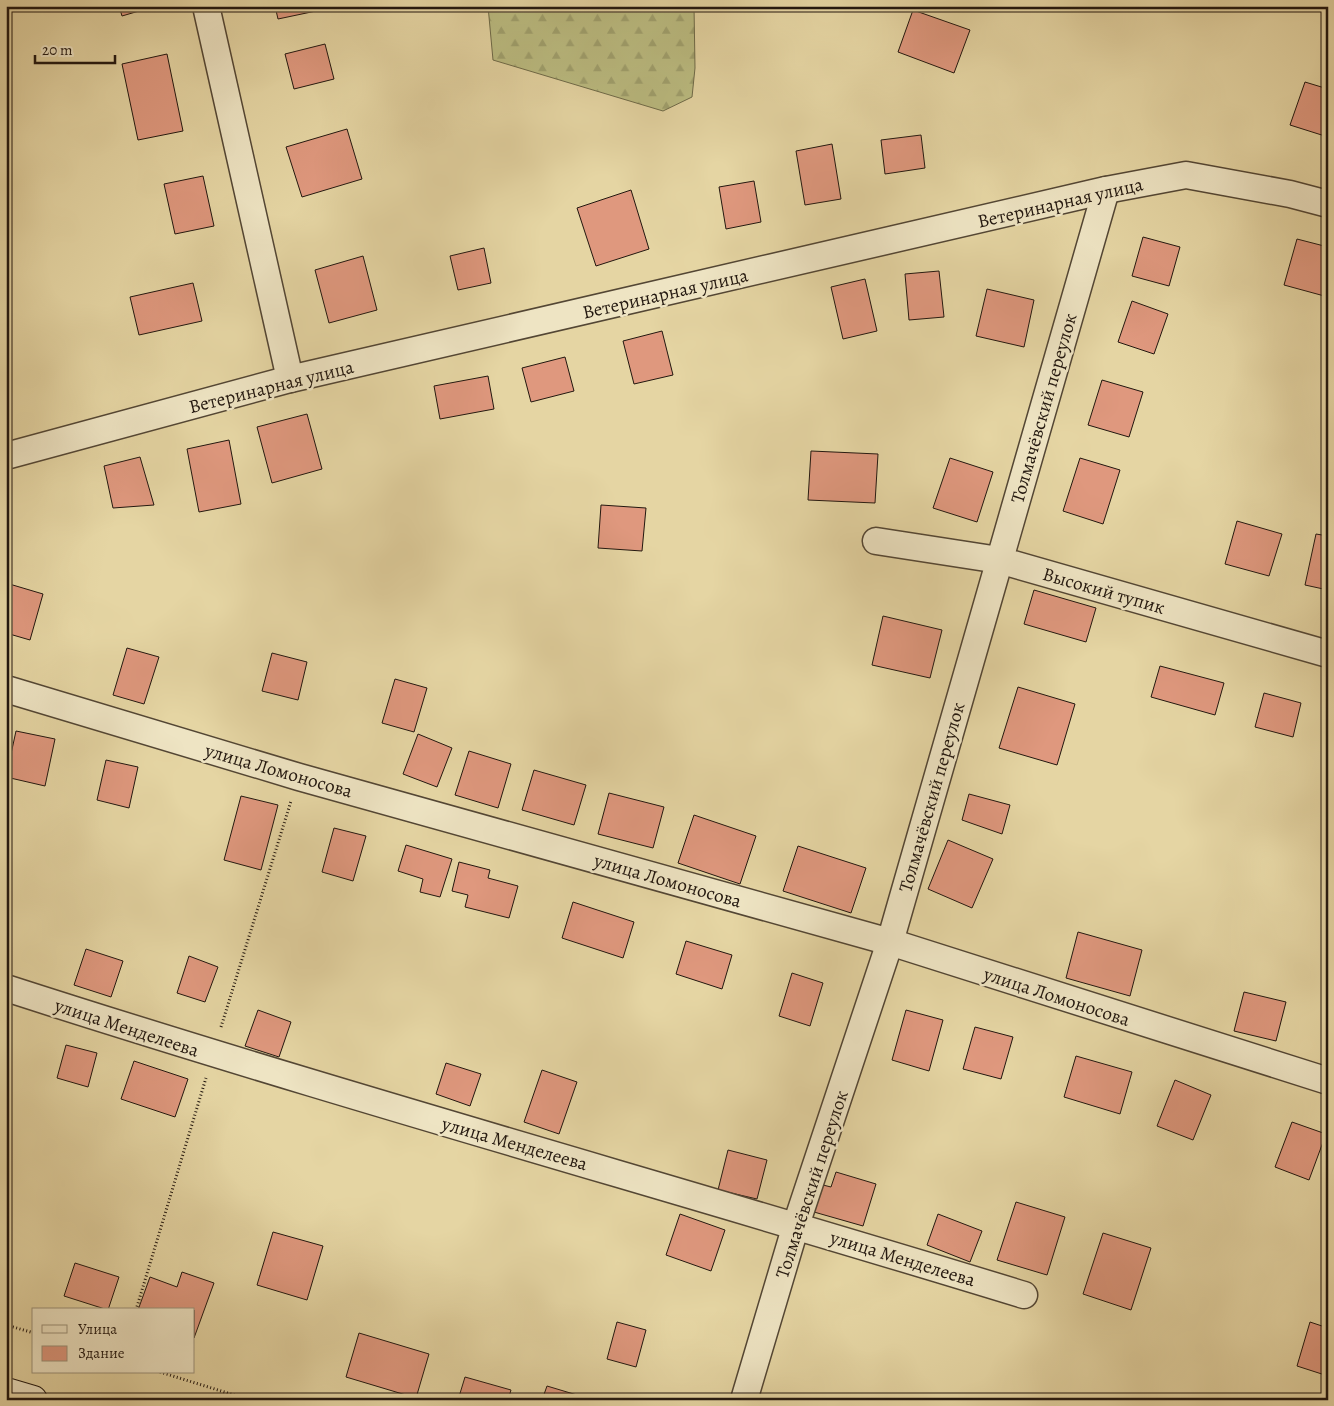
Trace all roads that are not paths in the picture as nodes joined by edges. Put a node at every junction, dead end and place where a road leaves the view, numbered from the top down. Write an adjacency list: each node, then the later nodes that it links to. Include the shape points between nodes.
1 (206, 6): 4 (street)
2 (1106, 190): 3 (street, Ветеринарная улица, via 1186,175); 4 (street, Ветеринарная улица); 7 (street, Толмачёвский переулок)
3 (1328, 204)
4 (290, 379): 5 (street, Ветеринарная улица)
5 (6, 456)
6 (876, 541): 7 (street, Высокий тупик)
7 (999, 560): 8 (street, Высокий тупик); 10 (street, Толмачёвский переулок)
8 (1328, 654)
9 (6, 689): 10 (street, улица Ломоносова, via 299,777)
10 (890, 942): 12 (street, улица Ломоносова); 13 (street, Толмачёвский переулок)
11 (6, 988): 13 (street, улица Менделеева, via 213,1055)
12 (1328, 1081)
13 (796, 1225): 14 (street, улица Менделеева); 17 (street, Толмачёвский переулок)
14 (1024, 1295)
15 (6, 1392): 16 (main road)
16 (33, 1400)
17 (744, 1400)

